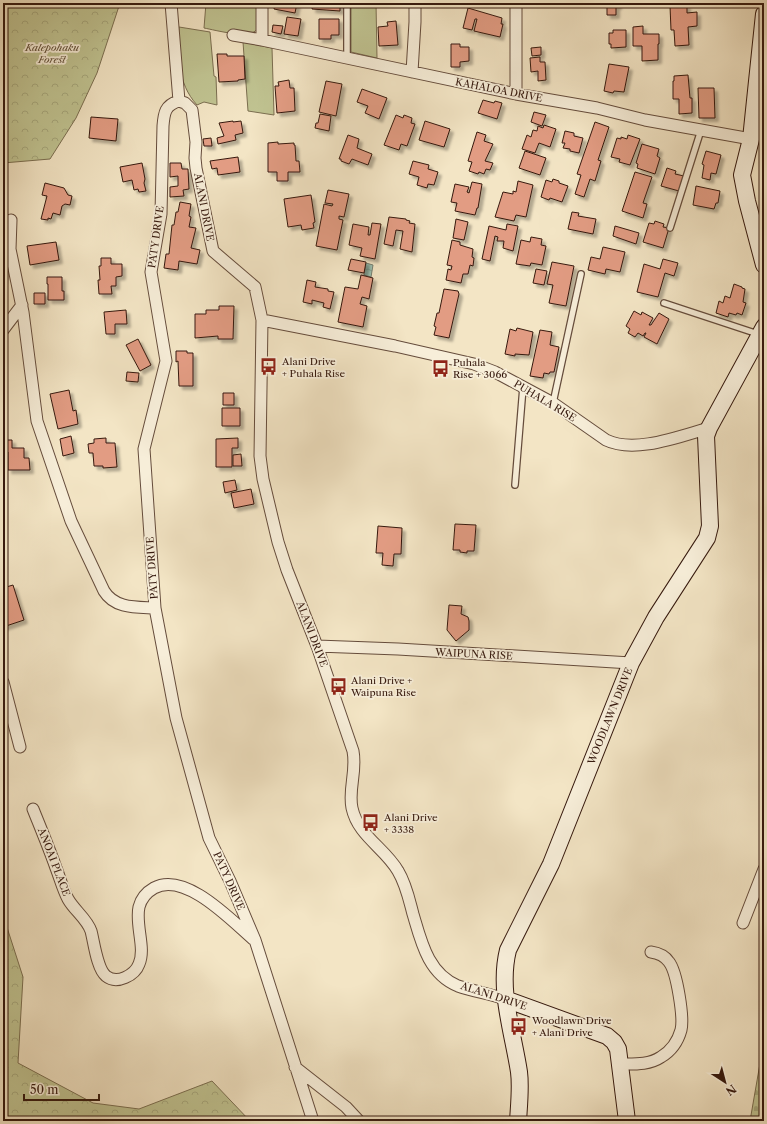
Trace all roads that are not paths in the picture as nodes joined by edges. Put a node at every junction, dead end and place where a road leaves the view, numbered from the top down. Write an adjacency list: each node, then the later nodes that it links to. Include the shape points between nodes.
1 (171, 3): 12 (street)
2 (262, 3): 8 (street)
3 (347, 3): 9 (lane)
4 (415, 3): 10 (street)
5 (516, 3): 11 (street)
6 (764, 14): 14 (street)
7 (233, 35): 8 (street, KAHALOA DRIVE)
8 (262, 40): 9 (street, KAHALOA DRIVE)
9 (347, 58): 10 (street, KAHALOA DRIVE)
10 (412, 72): 11 (street, KAHALOA DRIVE)
11 (516, 94): 13 (street, KAHALOA DRIVE)
12 (179, 101): 22 (street, ALANI DRIVE, via 185,102 192,110 196,168 213,251 255,287); 29 (street, PATY DRIVE, via 167,108 162,126 161,214 151,272 166,362 144,449)
13 (701, 130): 14 (street, KAHALOA DRIVE); 16 (lane)
14 (757, 142): 18 (street, via 742,175)
15 (11, 220): 17 (street)
16 (670, 228)
17 (7, 251): 21 (street)
18 (764, 266)
19 (580, 274): 26 (lane)
20 (664, 303): 24 (lane)
21 (22, 305): 23 (street); 29 (street, via 37,421 71,521 109,597 122,605)
22 (262, 320): 25 (street, PUHALA RISE, via 460,360 495,372); 30 (street, ALANI DRIVE, via 260,456 263,478 287,570)
23 (3, 330)
24 (762, 331): 27 (street, WOODLAWN DRIVE)
25 (523, 387): 26 (street, PUHALA RISE); 28 (lane)
26 (553, 404): 27 (street, PUHALA RISE, via 613,444 649,444)
27 (709, 428): 31 (street, WOODLAWN DRIVE, via 706,436 709,532 656,617)
28 (515, 485)
29 (155, 608): 37 (street, PATY DRIVE, via 176,718 209,838)
30 (317, 646): 31 (street, WAIPUNA RISE); 39 (street, ALANI DRIVE, via 353,751 355,766 351,800 354,815 361,829 394,864 403,879 423,949 441,974 458,985)
31 (631, 663): 39 (street, WOODLAWN DRIVE, via 551,864 508,950)
32 (3, 682): 33 (street)
33 (20, 746)
34 (33, 809): 37 (street, ANOAI PLACE, via 68,900 90,929 100,968 106,976 124,978 138,967 141,957 139,908 148,892 160,886 173,885 198,894 214,904)
35 (764, 869): 36 (street)
36 (743, 924)
37 (255, 940): 41 (street, PATY DRIVE)
38 (651, 952): 40 (street, via 663,956 673,969 682,1016 681,1030 672,1047 657,1060 644,1064)
39 (505, 998): 40 (street, ALANI DRIVE, via 610,1038 617,1047); 44 (street, WOODLAWN DRIVE, via 519,1073)
40 (620, 1064): 45 (street, ALANI DRIVE)
41 (295, 1067): 42 (street, PATY DRIVE); 43 (street)
42 (313, 1121)
43 (360, 1121)
44 (518, 1121)
45 (627, 1121)

